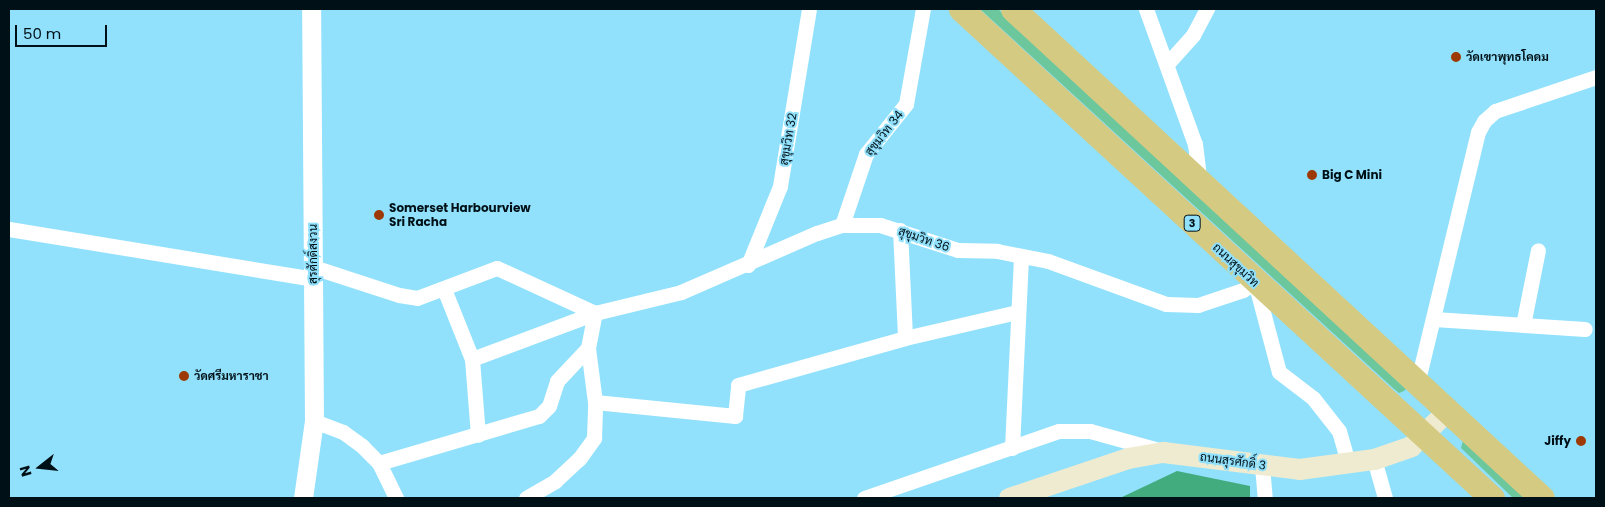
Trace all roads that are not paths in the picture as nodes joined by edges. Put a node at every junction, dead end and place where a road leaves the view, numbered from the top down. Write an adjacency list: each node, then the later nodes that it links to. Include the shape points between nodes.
1 (311, 9): 17 (street, สุรศักดิ์สงวน)
2 (808, 9): 16 (street, สุขุมวิท 32, via 780,186)
3 (923, 9): 11 (street, สุขุมวิท 34, via 906,104 866,154)
4 (961, 9): 18 (highway, ถนนสุขุมวิท / 3)
5 (1013, 9): 10 (highway)
6 (1146, 9): 8 (street)
7 (1207, 9): 8 (street, via 1194,35)
8 (1167, 64): 10 (street, via 1195,144)
9 (1596, 77): 22 (street, via 1495,111 1484,121 1478,132)
10 (1199, 178): 28 (highway)
11 (842, 225): 13 (street, สุขุมวิท 36, via 880,225); 16 (street, สุขุมวิท 36)
12 (9, 228): 17 (street)
13 (900, 230): 15 (street, สุขุมวิท 36, via 958,250 997,251); 25 (street)
14 (1538, 250): 23 (street)
15 (1021, 256): 18 (street, สุขุมวิท 36, via 1048,261 1166,304 1198,305 1243,290); 20 (street)
16 (748, 265): 21 (street, สุขุมวิท 36, via 681,292)
17 (313, 273): 19 (street, via 417,298); 31 (street, สุรศักดิ์สงวน)
18 (1255, 282): 33 (highway, ถนนสุขุมวิท / 3); 37 (street, via 1279,372 1313,398 1339,431)
19 (444, 289): 21 (street, via 497,268); 27 (street)
20 (1017, 312): 25 (street); 34 (street)
21 (595, 313): 26 (street); 27 (street, สุขุมวิท 36)
22 (1434, 318): 23 (street); 28 (street)
23 (1524, 325): 24 (street)
24 (1585, 329)
25 (905, 338): 29 (street, via 738,385 735,416)
26 (588, 348): 29 (street); 32 (street, via 557,381 549,406 539,416)
27 (472, 359): 32 (street)
28 (1417, 384): 30 (highway)
29 (595, 402): 43 (street, via 594,438 579,459 555,481)
30 (1446, 412): 33 (main road, ถนนสุรศักดิ์ 3); 48 (highway)
31 (314, 421): 38 (street, via 343,432); 41 (street, สุรศักดิ์สงวน)
32 (478, 435): 38 (street)
33 (1424, 436): 36 (main road, ถนนสุรศักดิ์ 3, via 1411,446); 47 (highway, ถนนสุขุมวิท / 3)
34 (1012, 448): 35 (street, via 1059,432 1090,431); 40 (street)
35 (1163, 452): 39 (main road, ถนนสุรศักดิ์ 3); 44 (main road, ถนนสุรศักดิ์ 3, via 1128,458)
36 (1374, 459): 37 (main road, ถนนสุรศักดิ์ 3); 46 (street)
37 (1348, 462): 39 (main road, ถนนสุรศักดิ์ 3, via 1299,469)
38 (379, 463): 42 (street)
39 (1262, 466): 45 (street)
40 (872, 497)
41 (303, 498)
42 (396, 498)
43 (526, 498)
44 (1009, 498)
45 (1265, 498)
46 (1385, 498)
47 (1492, 498)
48 (1542, 498)

